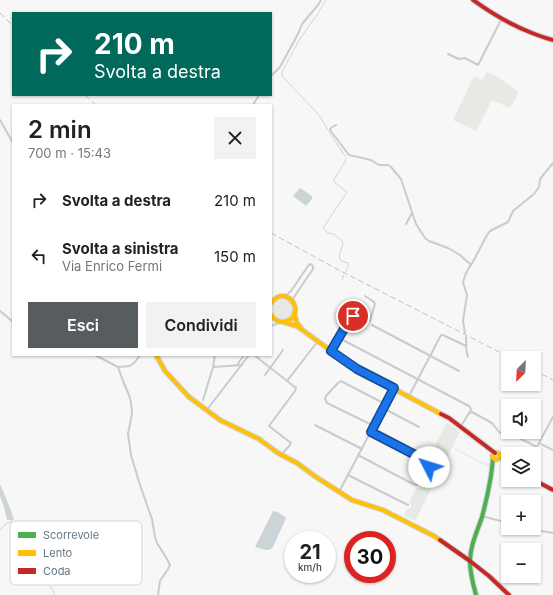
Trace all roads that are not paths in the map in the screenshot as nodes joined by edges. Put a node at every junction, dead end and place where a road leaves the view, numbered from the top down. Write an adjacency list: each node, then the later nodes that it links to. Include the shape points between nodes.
1 (321, 0): 6 (street, via 302,24 278,70)
2 (473, 0): 3 (street)
3 (502, 18): 4 (street); 5 (street, via 478,65 466,58 459,59)
4 (553, 40)
5 (448, 54)
6 (272, 74)
7 (0, 120): 9 (street)
8 (336, 125): 11 (street, via 330,130 349,156 393,168 402,181)
9 (12, 141)
10 (553, 164): 13 (street, via 540,179 539,187 534,194 513,211 508,222 486,235)
11 (412, 213): 12 (street); 13 (street, via 426,239 448,248)
12 (406, 224)
13 (471, 265): 26 (street, via 463,280 467,295)
14 (284, 296): 16 (street); 17 (street); 17 (street, via 291,291 308,266 313,266)
15 (365, 296): 28 (street, via 375,304 370,321 353,316)
16 (273, 299)
17 (292, 301): 19 (street, via 295,307)
18 (0, 311): 21 (street)
19 (294, 314): 22 (street, via 291,319); 25 (street)
20 (272, 316): 22 (street)
21 (12, 321)
22 (282, 322): 24 (street); 25 (street)
23 (372, 325): 33 (street)
24 (272, 326)
25 (303, 330): 29 (street)
26 (464, 333)
27 (466, 337): 30 (street)
28 (339, 338): 32 (street); 49 (street)
29 (318, 341): 32 (street); 50 (street)
30 (466, 346): 33 (street, via 442,335); 41 (street)
31 (283, 350): 46 (street)
32 (331, 351): 51 (street, via 357,369)
33 (430, 355): 47 (street); 49 (street)
34 (97, 356): 44 (street)
35 (139, 356): 44 (street, via 130,366)
36 (157, 356): 56 (street, via 165,371)
37 (215, 356): 45 (street)
38 (243, 356): 42 (street)
39 (248, 356): 43 (street)
40 (255, 356): 46 (street)
41 (468, 357)
42 (238, 365): 43 (street); 45 (street)
43 (242, 365): 56 (street)
44 (118, 367): 80 (street, via 131,402 132,414 128,434 131,456 152,519 157,543 170,564 160,581)
45 (213, 367): 53 (street)
46 (271, 368): 48 (street); 50 (street)
47 (460, 371)
48 (265, 375)
49 (418, 379): 52 (street); 57 (street, via 469,406)
50 (287, 380): 68 (street, via 296,390 270,426 291,443)
51 (394, 388): 52 (street); 54 (street)
52 (409, 396): 61 (street)
53 (203, 400)
54 (385, 404): 55 (street); 60 (street, via 340,381 325,398 331,405)
55 (383, 408): 60 (street); 62 (street)
56 (206, 411): 68 (street, via 259,439)
57 (470, 412): 61 (street); 65 (street, via 492,423 499,432)
58 (553, 417): 64 (street)
59 (315, 425): 66 (street)
60 (374, 426): 63 (street)
61 (461, 426): 75 (street, via 496,457)
62 (419, 427)
63 (371, 432): 66 (street); 69 (street, via 428,462 429,467 420,483 416,485)
64 (539, 442): 65 (street); 67 (street)
65 (537, 447)
66 (362, 449): 69 (street)
67 (553, 450)
68 (281, 455): 73 (street)
69 (358, 456): 70 (street)
70 (348, 475): 73 (street); 74 (street)
71 (541, 484): 72 (street)
72 (553, 490)
73 (339, 492): 79 (street, via 354,501 383,510 425,531)
74 (408, 506)
75 (482, 516): 76 (street); 79 (street)
76 (501, 521)
77 (541, 530): 78 (street)
78 (553, 532)
79 (470, 561): 81 (street); 82 (street)
80 (158, 595)
81 (476, 595)
82 (509, 595)

